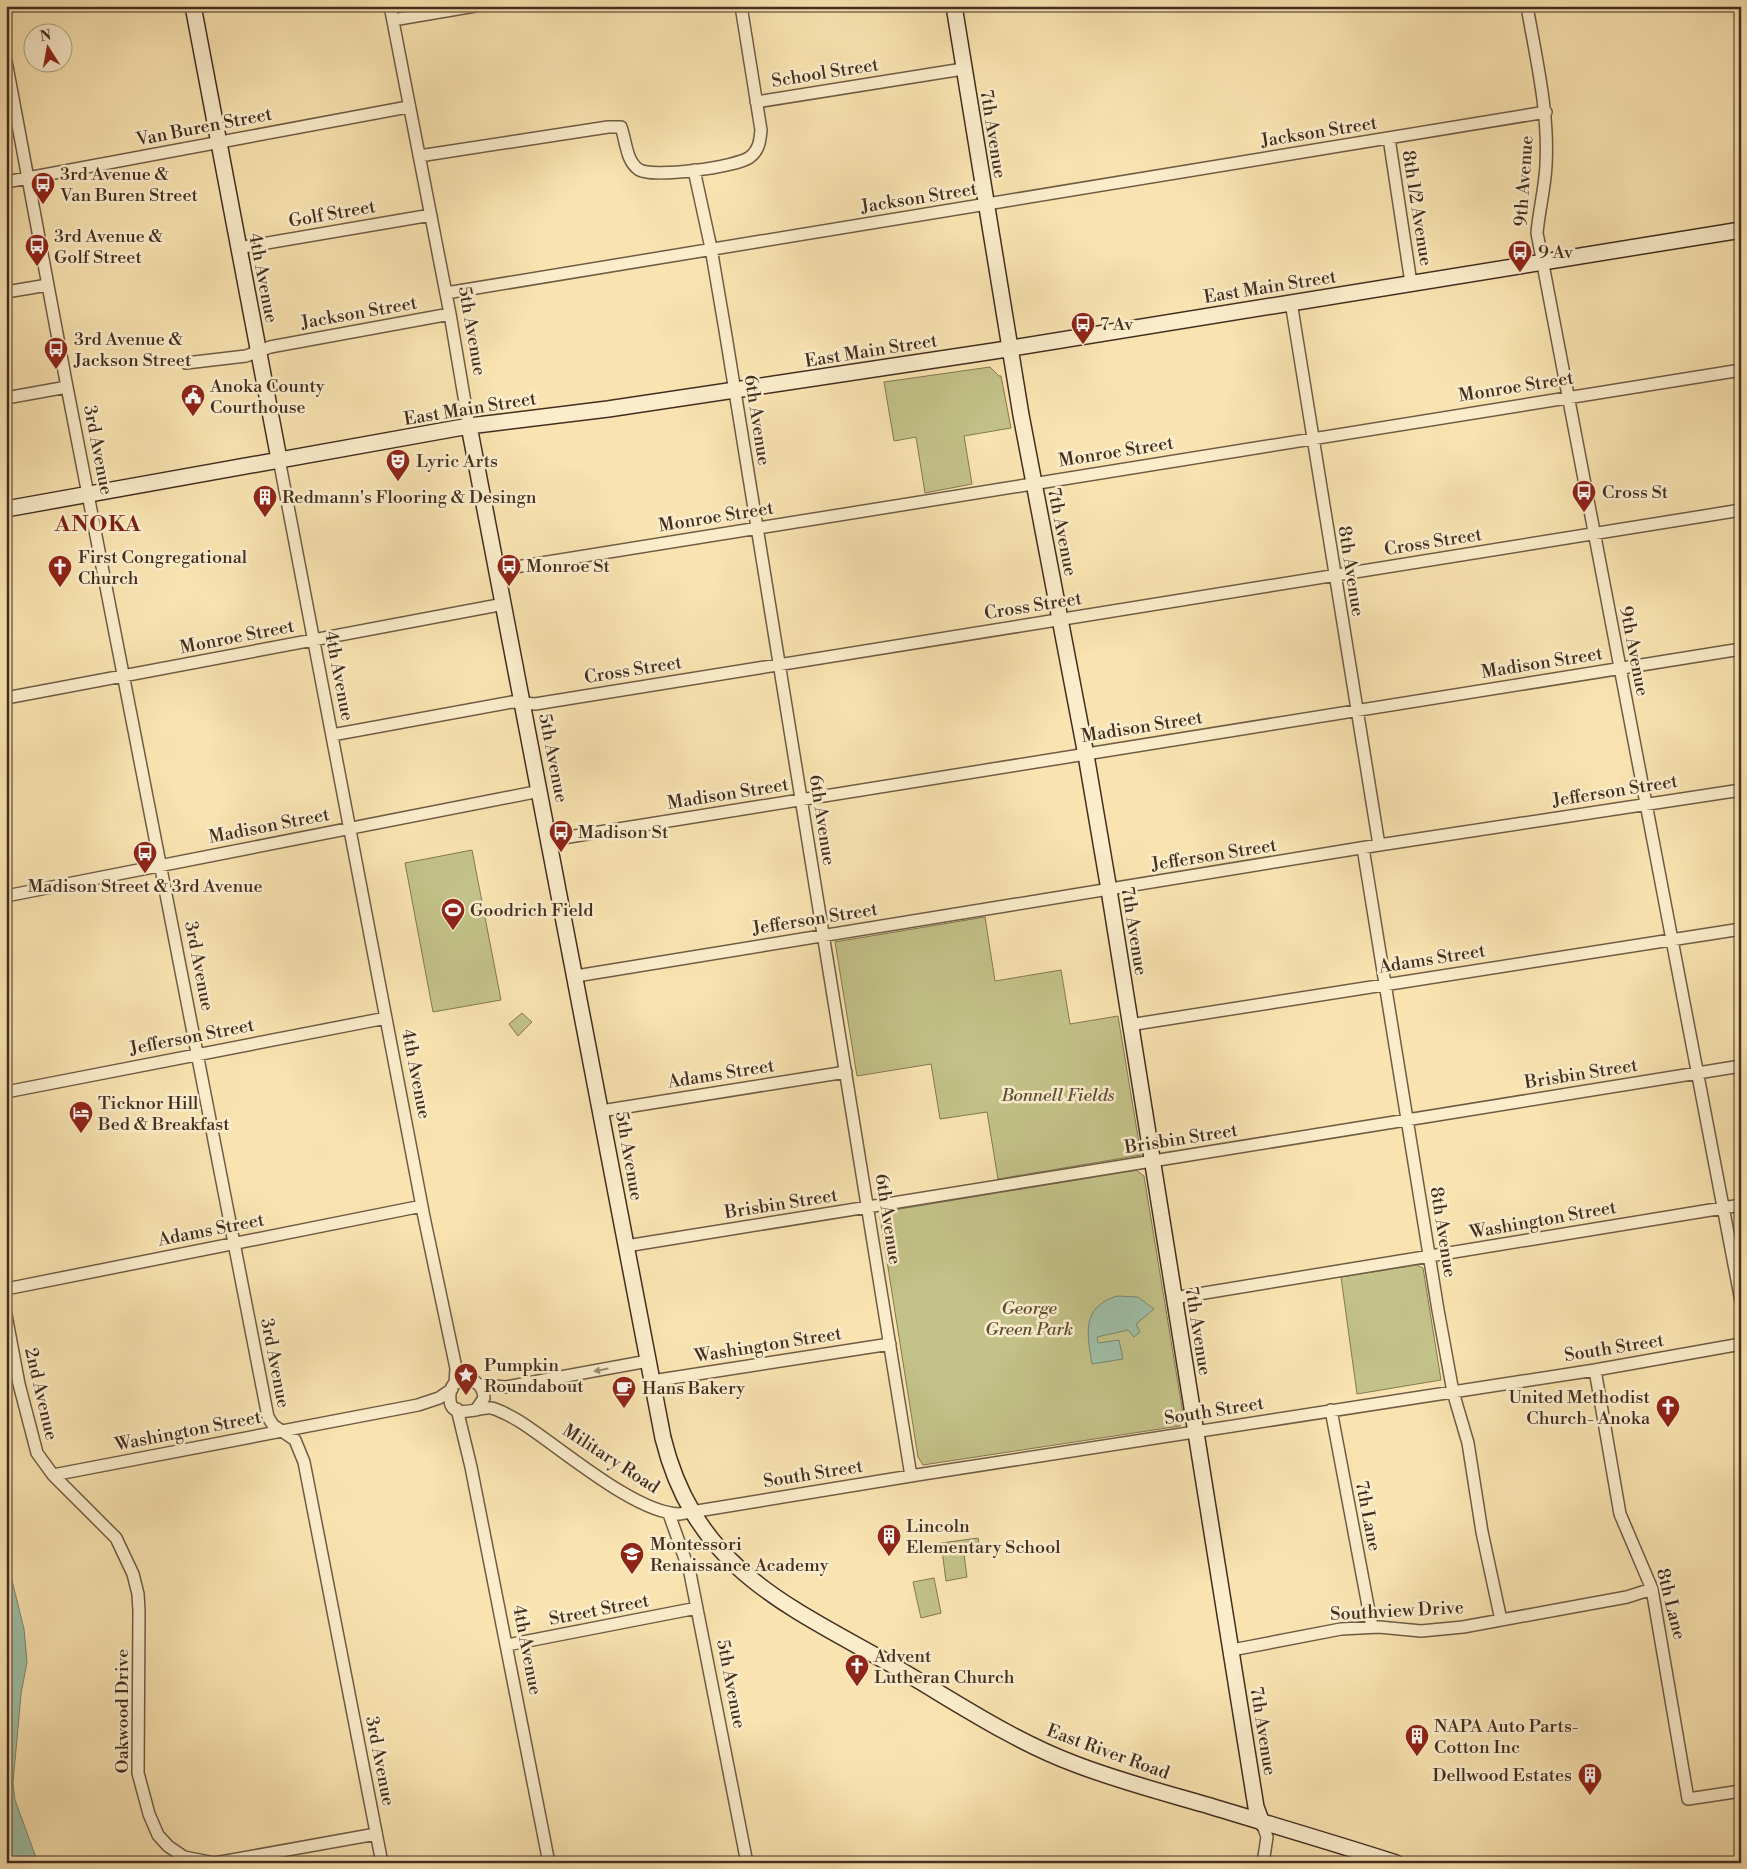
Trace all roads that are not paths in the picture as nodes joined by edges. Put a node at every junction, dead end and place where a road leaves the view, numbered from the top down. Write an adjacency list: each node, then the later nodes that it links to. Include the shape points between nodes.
1 (192, 6): 14 (main road, 4th Avenue)
2 (390, 6): 7 (street, 5th Avenue)
3 (475, 6): 7 (street)
4 (741, 6): 10 (street)
5 (954, 6): 9 (main road, 7th Avenue)
6 (1527, 6): 12 (street, 9th Avenue)
7 (393, 20): 11 (street, 5th Avenue)
8 (6, 61): 17 (street, 3rd Avenue)
9 (963, 69): 10 (street, School Street); 19 (main road, 7th Avenue)
10 (756, 102): 16 (street, School Street, via 760,142 756,151 743,162)
11 (408, 107): 14 (street, Van Buren Street); 15 (street, 5th Avenue)
12 (1546, 112): 13 (street, Jackson Street); 24 (street, 9th Avenue, via 1546,166 1537,233)
13 (1389, 138): 19 (street, Jackson Street); 25 (street, 8th 1/2 Avenue)
14 (218, 142): 17 (street, Van Buren Street); 22 (main road, 4th Avenue)
15 (419, 156): 16 (street, School Street, via 608,127 621,128 631,162 644,173); 20 (street, 5th Avenue)
16 (694, 170): 23 (street, 6th Avenue)
17 (30, 178): 18 (street, Van Buren Street); 26 (street, 3rd Avenue)
18 (6, 182)
19 (985, 205): 23 (street, Jackson Street); 31 (main road, 7th Avenue)
20 (431, 215): 22 (street, Golf Street); 28 (street, 5th Avenue)
21 (1741, 230): 24 (main road, East Main Street)
22 (238, 248): 32 (main road, 4th Avenue)
23 (711, 248): 28 (street, Jackson Street); 36 (street, 6th Avenue)
24 (1542, 262): 25 (main road, East Main Street); 37 (street, 9th Avenue)
25 (1411, 283): 29 (main road, East Main Street)
26 (48, 285): 27 (street); 35 (street, 3rd Avenue)
27 (6, 292)
28 (446, 293): 30 (street, 5th Avenue)
29 (1291, 302): 31 (main road, East Main Street); 40 (street, 8th Avenue)
30 (450, 314): 32 (street, Jackson Street); 39 (street, 5th Avenue)
31 (1009, 349): 36 (main road, East Main Street); 42 (main road, 7th Avenue)
32 (258, 350): 33 (street, Jackson Street, via 246,356); 41 (main road, 4th Avenue)
33 (186, 363)
34 (1741, 370): 37 (street, Monroe Street)
35 (67, 386): 38 (street); 43 (street, 3rd Avenue)
36 (734, 390): 39 (main road, East Main Street); 46 (street, 6th Avenue)
37 (1567, 397): 40 (street, Monroe Street); 47 (street, 9th Avenue)
38 (6, 398)
39 (469, 426): 41 (main road, East Main Street); 48 (main road, 5th Avenue)
40 (1312, 437): 42 (street, Monroe Street); 49 (street, 8th Avenue)
41 (279, 460): 43 (main road, East Main Street); 52 (street, 4th Avenue)
42 (1034, 483): 46 (street, Monroe Street); 51 (main road, 7th Avenue)
43 (88, 493): 44 (main road, East Main Street); 56 (street, 3rd Avenue)
44 (6, 508)
45 (1741, 510): 47 (street, Cross Street)
46 (756, 528): 48 (street, Monroe Street); 54 (street, 6th Avenue)
47 (1594, 535): 49 (street, Cross Street); 55 (street, 9th Avenue)
48 (497, 570): 50 (main road, 5th Avenue)
49 (1334, 574): 51 (street, Cross Street); 59 (street, 8th Avenue)
50 (504, 604): 52 (street, Monroe Street); 58 (main road, 5th Avenue)
51 (1060, 620): 54 (street, Cross Street); 61 (main road, 7th Avenue)
52 (313, 640): 56 (street, Monroe Street); 60 (street, 4th Avenue)
53 (1741, 649): 55 (street, Madison Street)
54 (779, 664): 58 (street, Cross Street, via 536,704); 64 (street, 6th Avenue)
55 (1619, 668): 59 (street, Madison Street); 65 (street, 9th Avenue)
56 (123, 676): 57 (street, Monroe Street); 70 (street, 3rd Avenue)
57 (6, 698)
58 (523, 702): 60 (street, Cross Street); 63 (main road, 5th Avenue)
59 (1356, 710): 61 (street, Madison Street); 68 (street, 8th Avenue)
60 (332, 735): 66 (street, 4th Avenue)
61 (1086, 755): 64 (street, Madison Street); 71 (main road, 7th Avenue)
62 (1741, 790): 65 (street, Jefferson Street)
63 (540, 791): 66 (street, Madison Street); 67 (main road, 5th Avenue)
64 (801, 799): 67 (street, Madison Street); 74 (street, 6th Avenue)
65 (1646, 804): 68 (street, Jefferson Street); 75 (street, 9th Avenue)
66 (349, 828): 70 (street, Madison Street); 78 (street, 4th Avenue)
67 (550, 840): 76 (main road, 5th Avenue)
68 (1379, 845): 69 (street, Jefferson Street)
69 (1363, 848): 71 (street, Jefferson Street); 77 (street, 8th Avenue)
70 (162, 866): 72 (street, Madison Street); 80 (street, 3rd Avenue)
71 (1109, 890): 74 (street, Jefferson Street); 79 (main road, 7th Avenue)
72 (6, 896)
73 (1741, 929): 75 (street, Adams Street)
74 (823, 935): 76 (street, Jefferson Street); 82 (street, 6th Avenue)
75 (1671, 939): 77 (street, Adams Street); 83 (street, 9th Avenue)
76 (576, 976): 85 (main road, 5th Avenue)
77 (1386, 984): 79 (street, Adams Street); 86 (street, 8th Avenue)
78 (386, 1018): 80 (street, Jefferson Street); 89 (street, 4th Avenue)
79 (1130, 1025): 87 (main road, 7th Avenue)
80 (198, 1054): 84 (street, Jefferson Street); 92 (street, 3rd Avenue)
81 (1741, 1066): 83 (street, Brisbin Street)
82 (846, 1072): 85 (street, Adams Street); 90 (street, 6th Avenue)
83 (1697, 1073): 86 (street, Brisbin Street); 91 (street, 9th Avenue)
84 (6, 1092)
85 (602, 1111): 93 (main road, 5th Avenue)
86 (1406, 1120): 87 (street, Brisbin Street); 94 (street, 8th Avenue)
87 (1151, 1161): 90 (street, Brisbin Street); 96 (main road, 7th Avenue)
88 (1741, 1205): 91 (street, Washington Street)
89 (422, 1206): 92 (street, Adams Street); 101 (street, 4th Avenue)
90 (868, 1208): 93 (street, Brisbin Street); 99 (street, 6th Avenue)
91 (1724, 1208): 94 (street, Washington Street); 97 (street, 9th Avenue)
92 (234, 1243): 95 (street, Adams Street); 113 (street, 3rd Avenue, via 268,1417)
93 (626, 1246): 102 (main road, 5th Avenue)
94 (1430, 1258): 96 (street, Washington Street); 107 (street, 8th Avenue)
95 (6, 1289)
96 (1174, 1298): 114 (main road, 7th Avenue)
97 (1741, 1301)
98 (6, 1316): 116 (street, 2nd Avenue, via 34,1443 42,1462)
99 (890, 1344): 104 (street, Washington Street); 117 (street, 6th Avenue)
100 (1741, 1344): 103 (street, South Street)
101 (452, 1352): 105 (street, 4th Avenue); 106 (street, 4th Avenue, via 457,1378)
102 (648, 1361): 104 (main road, 5th Avenue); 105 (street, one-way to 105, via 506,1387)
103 (1595, 1370): 107 (street, South Street); 120 (street, 8th Lane, via 1620,1514)
104 (652, 1381): 118 (main road, 5th Avenue, via 669,1461)
105 (479, 1386): 106 (street, via 462,1380); 111 (street, via 482,1403); 112 (street, Military Road, via 512,1412)
106 (453, 1387): 108 (street, Washington Street, via 439,1398); 109 (street, via 450,1397)
107 (1453, 1392): 110 (street, South Street); 122 (street, 8th Avenue, via 1468,1443 1482,1532)
108 (418, 1405): 109 (street, Washington Street, via 444,1404); 113 (street, Washington Street)
109 (455, 1408): 111 (street, via 463,1413); 115 (street, 4th Avenue)
110 (1331, 1410): 114 (street, South Street); 123 (street, 7th Lane)
111 (474, 1411): 112 (street, Military Road, via 494,1408); 115 (street, 4th Avenue)
112 (516, 1419): 119 (street, Military Road, via 628,1495)
113 (281, 1431): 116 (street, Washington Street); 128 (street, 3rd Avenue, via 295,1440 304,1462)
114 (1195, 1432): 117 (street, South Street); 125 (main road, 7th Avenue)
115 (467, 1445): 124 (street, 4th Avenue)
116 (53, 1475): 129 (street, Oakwood Drive, via 116,1538 133,1574 139,1611 138,1773 153,1825 168,1846 184,1857 215,1863)
117 (911, 1476): 118 (street, South Street)
118 (692, 1513): 119 (street, Military Road); 127 (main road, East River Road, via 723,1555 789,1606 1022,1739 1074,1764)
119 (669, 1514): 121 (street, 5th Avenue, via 686,1560)
120 (1652, 1589): 122 (street, Southview Drive, via 1626,1597); 126 (street, 8th Lane, via 1688,1799)
121 (697, 1608): 124 (street, Street Street); 132 (street, 5th Avenue)
122 (1501, 1620): 123 (street, Southview Drive, via 1428,1631)
123 (1372, 1627): 125 (street, Southview Drive, via 1340,1629)
124 (507, 1645): 131 (street, 4th Avenue)
125 (1232, 1650): 127 (main road, 7th Avenue, via 1256,1807)
126 (1741, 1791)
127 (1262, 1823): 133 (street, 7th Avenue, via 1267,1837); 134 (main road, East River Road)
128 (376, 1834): 129 (street, Oakwood Drive); 130 (street, 3rd Avenue)
129 (237, 1861)
130 (382, 1863)
131 (549, 1863)
132 (747, 1863)
133 (1263, 1863)
134 (1396, 1863)

